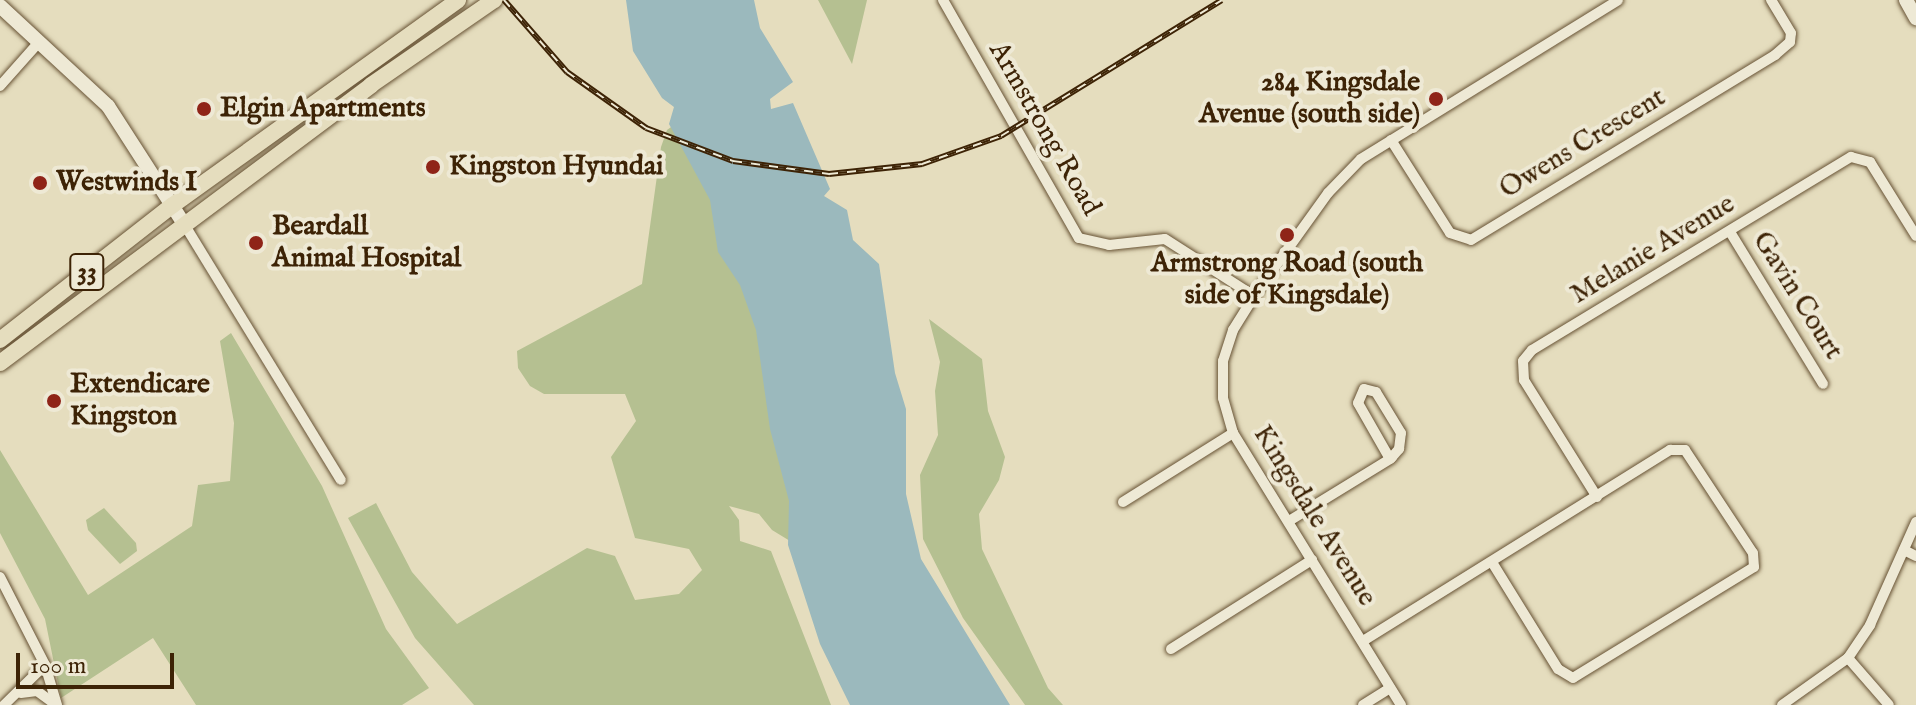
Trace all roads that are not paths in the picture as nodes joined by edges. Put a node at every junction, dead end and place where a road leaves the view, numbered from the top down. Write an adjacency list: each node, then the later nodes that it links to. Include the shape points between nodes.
1 (458, 0): 10 (main road, 33)
2 (494, 0): 10 (main road, 33)
3 (943, 0): 17 (street, Armstrong Road, via 1079,238 1109,245 1165,239)
4 (1618, 0): 12 (street, Kingsdale Avenue)
5 (1771, 0): 12 (street, Owens Crescent, via 1791,33 1790,42 1775,55 1471,240 1450,233)
6 (1906, 0): 8 (street)
7 (0, 6): 9 (street)
8 (1916, 18)
9 (40, 41): 11 (street); 13 (street, via 108,106)
10 (366, 78): 13 (main road, 33); 14 (main road, 33)
11 (0, 86)
12 (1391, 140): 17 (street, Kingsdale Avenue, via 1361,159 1328,193)
13 (173, 205): 14 (street); 18 (main road, 33)
14 (184, 224): 19 (main road, 33); 23 (street)
15 (1730, 232): 16 (street, Melanie Avenue, via 1851,157 1870,162); 20 (street, Gavin Court); 24 (street, Melanie Avenue, via 1523,361 1524,380)
16 (1916, 236)
17 (1254, 296): 21 (street, Kingsdale Avenue, via 1233,330 1223,361 1223,398)
18 (0, 340)
19 (0, 363)
20 (1823, 384)
21 (1233, 433): 25 (street); 26 (street, Kingsdale Avenue)
22 (1390, 459): 22 (street, via 1399,449 1401,433 1376,392 1364,389 1358,403); 26 (street)
23 (341, 480)
24 (1597, 497): 31 (street); 31 (street, via 1670,450 1685,450 1753,553 1754,567 1573,678 1558,669)
25 (1123, 502)
26 (1289, 521): 30 (street, Kingsdale Avenue)
27 (1916, 522): 28 (street)
28 (1904, 550): 29 (street); 35 (street, via 1870,625)
29 (1916, 556)
30 (1312, 560): 33 (street, Kingsdale Avenue); 34 (street)
31 (1492, 562): 33 (street)
32 (0, 577): 36 (street)
33 (1363, 641): 37 (street, Kingsdale Avenue)
34 (1171, 649)
35 (1848, 658): 43 (street); 44 (street)
36 (45, 665): 38 (street); 40 (street)
37 (1390, 688): 41 (street); 42 (street, Kingsdale Avenue)
38 (21, 693): 39 (street); 40 (street, via 37,691)
39 (4, 705)
40 (57, 705)
41 (1363, 705)
42 (1401, 705)
43 (1782, 705)
44 (1889, 705)

